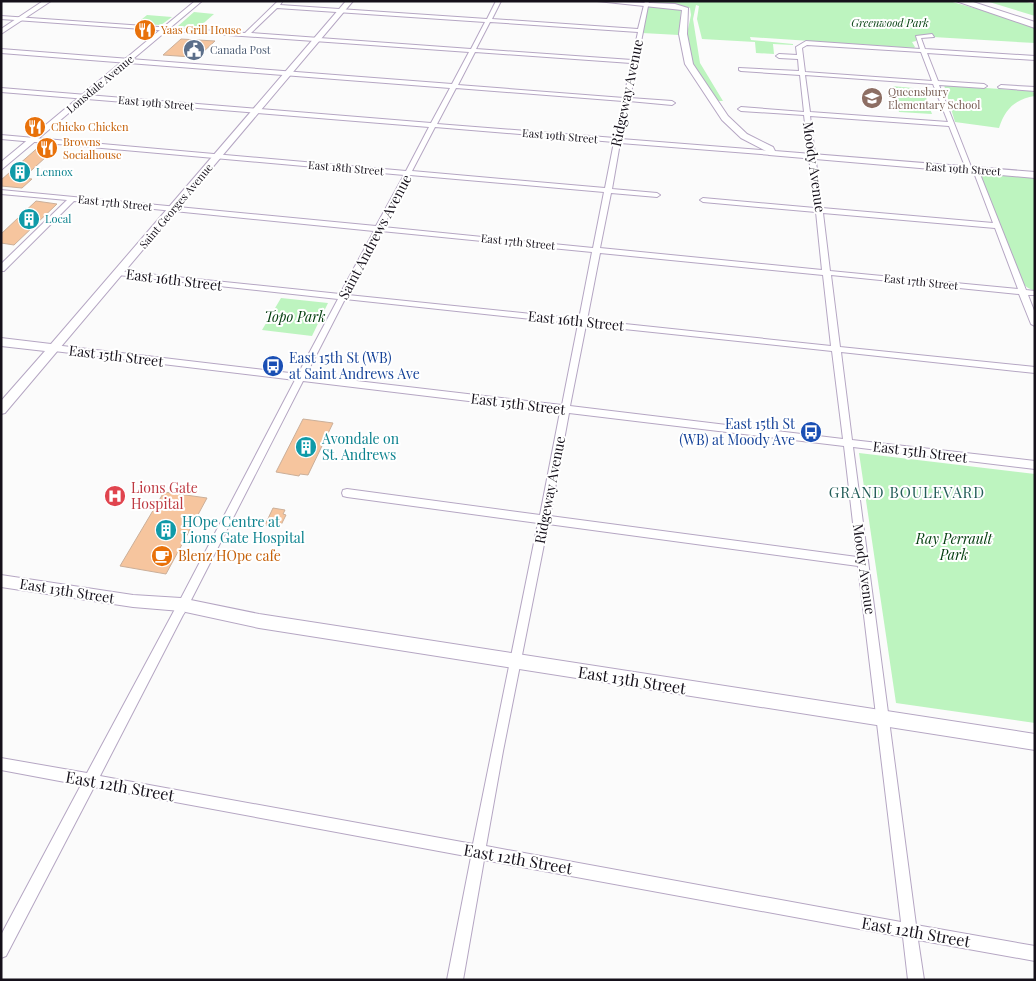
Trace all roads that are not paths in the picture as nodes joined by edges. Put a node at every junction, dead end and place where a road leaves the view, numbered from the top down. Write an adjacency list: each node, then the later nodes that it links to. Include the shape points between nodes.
1 (48, 1): 13 (street)
2 (198, 1): 17 (street, Lonsdale Avenue)
3 (281, 1): 10 (street)
4 (350, 1): 11 (street, Saint Georges Avenue)
5 (499, 1): 15 (street, Saint Andrews Avenue)
6 (600, 1): 9 (street)
7 (960, 1): 16 (highway)
8 (976, 1): 14 (highway)
9 (647, 3): 18 (street, Ridgeway Avenue); 48 (street, via 683,7 687,11 683,34 689,64 720,112)
10 (276, 6): 11 (street); 20 (street)
11 (341, 11): 15 (street); 22 (street, Saint Georges Avenue)
12 (1, 17): 13 (street)
13 (21, 19): 17 (street); 19 (street)
14 (1035, 19)
15 (488, 21): 18 (street); 23 (street, Saint Andrews Avenue)
16 (1035, 25)
17 (166, 29): 20 (street); 29 (street, Lonsdale Avenue)
18 (640, 31): 30 (street, Ridgeway Avenue)
19 (1, 32)
20 (247, 34): 22 (street)
21 (932, 36): 25 (street, via 918,36)
22 (317, 40): 23 (street); 32 (street, Saint Georges Avenue)
23 (473, 50): 30 (street); 35 (street, Saint Andrews Avenue)
24 (1, 51): 29 (street)
25 (923, 51): 27 (street, Moody Avenue, via 806,43 799,47); 28 (street); 34 (street)
26 (779, 56): 27 (street)
27 (800, 57): 33 (street, Moody Avenue)
28 (1035, 58)
29 (128, 61): 32 (street); 40 (street, Lonsdale Avenue)
30 (634, 62): 41 (street, Ridgeway Avenue)
31 (741, 69): 33 (street)
32 (288, 73): 35 (street); 44 (street, Saint Georges Avenue)
33 (802, 74): 34 (street); 45 (street, Moody Avenue)
34 (935, 82): 36 (street); 46 (street)
35 (454, 86): 41 (street); 47 (street, Saint Andrews Avenue)
36 (984, 86)
37 (1001, 87): 38 (street)
38 (1035, 89)
39 (1, 90): 40 (street, East 19th Street)
40 (84, 97): 44 (street, East 19th Street); 50 (street, Lonsdale Avenue)
41 (626, 99): 42 (street); 51 (street, Ridgeway Avenue)
42 (672, 103)
43 (741, 109): 45 (street)
44 (256, 111): 47 (street, East 19th Street); 54 (street, Saint Georges Avenue)
45 (806, 113): 46 (street); 55 (street, Moody Avenue)
46 (952, 124): 57 (street)
47 (434, 126): 51 (street, East 19th Street); 58 (street, Saint Andrews Avenue)
48 (737, 129): 52 (street); 53 (street)
49 (1, 137): 50 (street, East 18th Street)
50 (34, 140): 54 (street, East 18th Street); 56 (street, Lonsdale Avenue)
51 (618, 141): 52 (street, East 19th Street); 60 (street, Ridgeway Avenue)
52 (772, 153): 53 (street, East 19th Street)
53 (797, 155): 55 (street, East 19th Street)
54 (218, 156): 58 (street, East 18th Street); 65 (street, Saint Georges Avenue)
55 (812, 157): 57 (street, East 19th Street); 66 (street, Moody Avenue)
56 (1, 167)
57 (972, 170): 59 (street, East 19th Street); 67 (street)
58 (408, 174): 60 (street, East 18th Street); 68 (street, Saint Andrews Avenue)
59 (1035, 175)
60 (608, 191): 62 (street, East 18th Street); 69 (street, Ridgeway Avenue)
61 (1, 192): 63 (street, East 17th Street)
62 (658, 195)
63 (72, 199): 65 (street, East 17th Street); 70 (street)
64 (703, 200): 66 (street)
65 (172, 209): 68 (street, East 17th Street); 72 (street, Saint Georges Avenue)
66 (820, 210): 67 (street); 71 (street, Moody Avenue)
67 (998, 226): 73 (street)
68 (380, 229): 69 (street, East 17th Street); 75 (street, Saint Andrews Avenue)
69 (597, 250): 71 (street, East 17th Street); 76 (street, Ridgeway Avenue)
70 (1, 269)
71 (827, 272): 73 (street, East 17th Street); 80 (street, Moody Avenue)
72 (118, 273): 75 (street, East 16th Street); 79 (street, Saint Georges Avenue)
73 (1022, 291): 74 (street, East 17th Street); 77 (street)
74 (1035, 293)
75 (344, 298): 76 (street, East 16th Street); 82 (street, Saint Andrews Avenue)
76 (583, 322): 80 (street, East 16th Street); 83 (street, Ridgeway Avenue)
77 (1035, 324)
78 (1, 342): 79 (street, East 15th Street)
79 (54, 348): 82 (street, East 15th Street); 84 (street, Saint Georges Avenue)
80 (836, 349): 81 (street, East 16th Street); 85 (street, Moody Avenue)
81 (1035, 370)
82 (302, 377): 83 (street, East 15th Street); 91 (street, Saint Andrews Avenue)
83 (566, 409): 85 (street, East 15th Street); 88 (street, Ridgeway Avenue)
84 (1, 410)
85 (848, 443): 86 (street, East 15th Street); 89 (street, Moody Avenue)
86 (1035, 466)
87 (347, 492): 88 (street)
88 (544, 519): 89 (street); 92 (street, Ridgeway Avenue)
89 (863, 562): 93 (street, Moody Avenue)
90 (1, 581): 91 (street, East 13th Street, via 134,601 148,607)
91 (181, 609): 92 (street, East 13th Street, via 210,617 230,616); 96 (street, Saint Andrews Avenue)
92 (515, 662): 93 (street, East 13th Street); 97 (street, Ridgeway Avenue)
93 (882, 718): 94 (street, East 13th Street); 98 (street, Moody Avenue)
94 (1035, 742)
95 (1, 764): 96 (street, East 12th Street)
96 (91, 780): 97 (street, East 12th Street); 99 (street, Saint Andrews Avenue)
97 (479, 852): 98 (street, East 12th Street); 101 (street, Ridgeway Avenue)
98 (911, 930): 100 (street, East 12th Street); 102 (street, Moody Avenue)
99 (1, 951)
100 (1035, 954)
101 (456, 980)
102 (916, 980)

